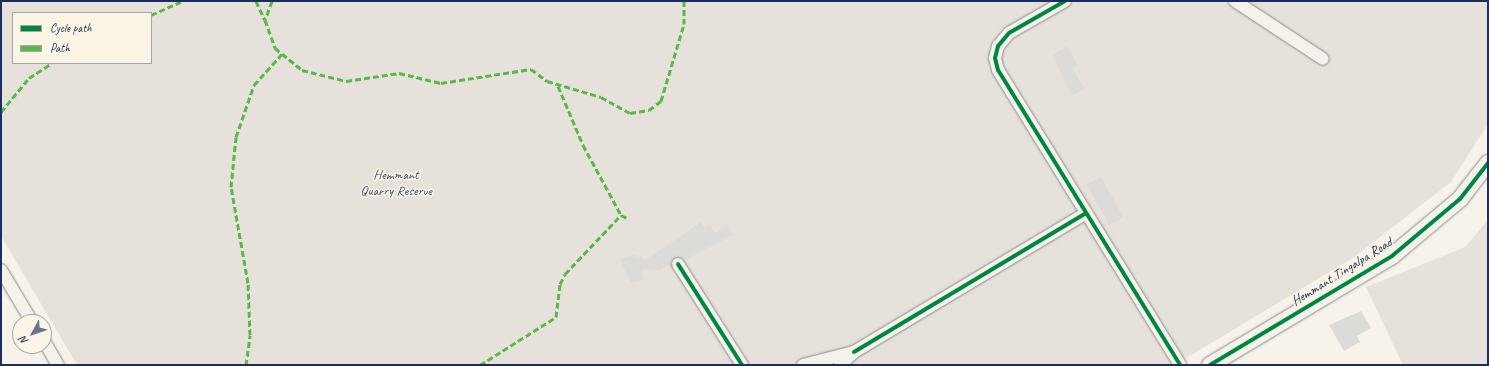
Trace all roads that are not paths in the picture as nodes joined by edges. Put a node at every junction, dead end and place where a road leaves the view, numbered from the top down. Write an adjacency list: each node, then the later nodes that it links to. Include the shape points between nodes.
1 (1065, 1): 5 (street, via 1009,33 998,46 996,58 998,70)
2 (1235, 1): 3 (street)
3 (1323, 59)
4 (1488, 164): 16 (street, Hemmant Tingalpa Road, via 1460,199 1392,256)
5 (1086, 212): 9 (street); 15 (street)
6 (678, 264): 13 (street)
7 (1, 270): 8 (street)
8 (27, 314)
9 (854, 352): 11 (street); 14 (street)
10 (52, 354): 12 (street)
11 (811, 364)
12 (58, 365)
13 (742, 365)
14 (840, 365)
15 (1180, 365)
16 (1210, 365)

